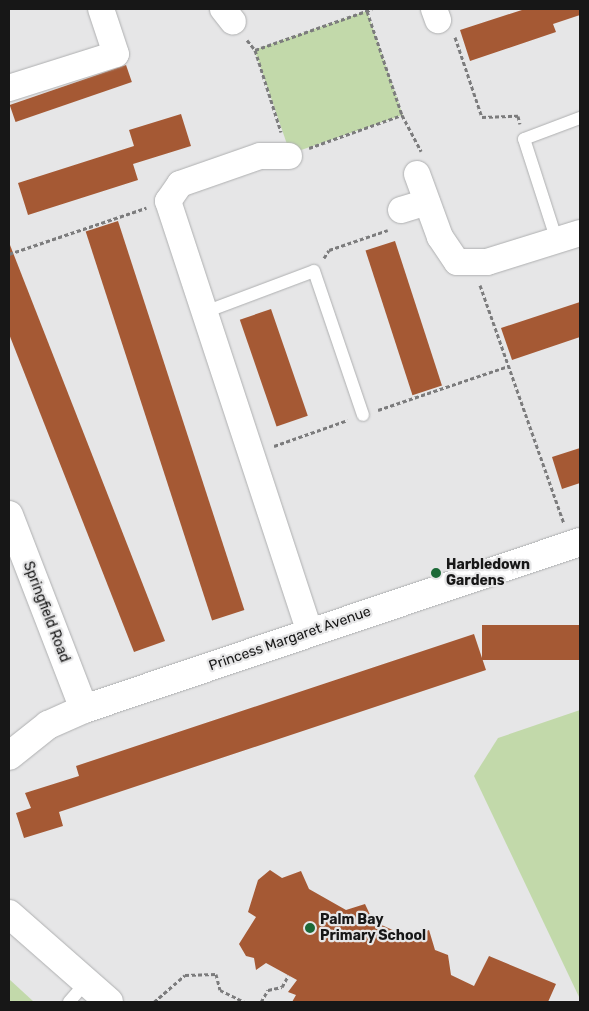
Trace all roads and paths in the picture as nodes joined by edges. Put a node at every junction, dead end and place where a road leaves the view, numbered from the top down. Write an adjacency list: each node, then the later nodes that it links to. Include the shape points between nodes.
1 (101, 9): 7 (street, via 116,54)
2 (372, 9): 3 (path)
3 (367, 11): 6 (path); 8 (path)
4 (436, 14): 10 (path, via 449,19 482,117 518,116)
5 (228, 15): 6 (path)
6 (255, 50): 11 (path)
7 (9, 88)
8 (402, 115): 11 (path); 12 (path, via 430,168)
9 (580, 118): 10 (lane)
10 (524, 139): 16 (lane)
11 (289, 156): 13 (street, via 260,156 180,184)
12 (417, 174): 14 (street)
13 (168, 201): 17 (path); 20 (street)
14 (427, 202): 15 (street); 18 (street, via 448,253 457,262)
15 (398, 219): 19 (path, via 329,250)
16 (569, 237): 18 (street)
17 (9, 254)
18 (473, 265): 23 (path)
19 (314, 271): 20 (lane); 21 (lane)
20 (205, 312): 24 (street)
21 (363, 415)
22 (9, 515): 25 (main road, Springfield Road)
23 (576, 544): 24 (main road, Princess Margaret Avenue)
24 (310, 632): 25 (main road, Princess Margaret Avenue)
25 (84, 709): 26 (main road, Princess Margaret Avenue, via 48,725)
26 (9, 756)
27 (9, 914): 29 (main road)
28 (288, 976): 34 (path, via 282,987 268,990)
29 (87, 982): 30 (lane); 31 (main road)
30 (69, 1002)
31 (109, 1002)
32 (154, 1002): 33 (path, via 185,975 216,974 220,990)
33 (245, 1002)
34 (261, 1002)

